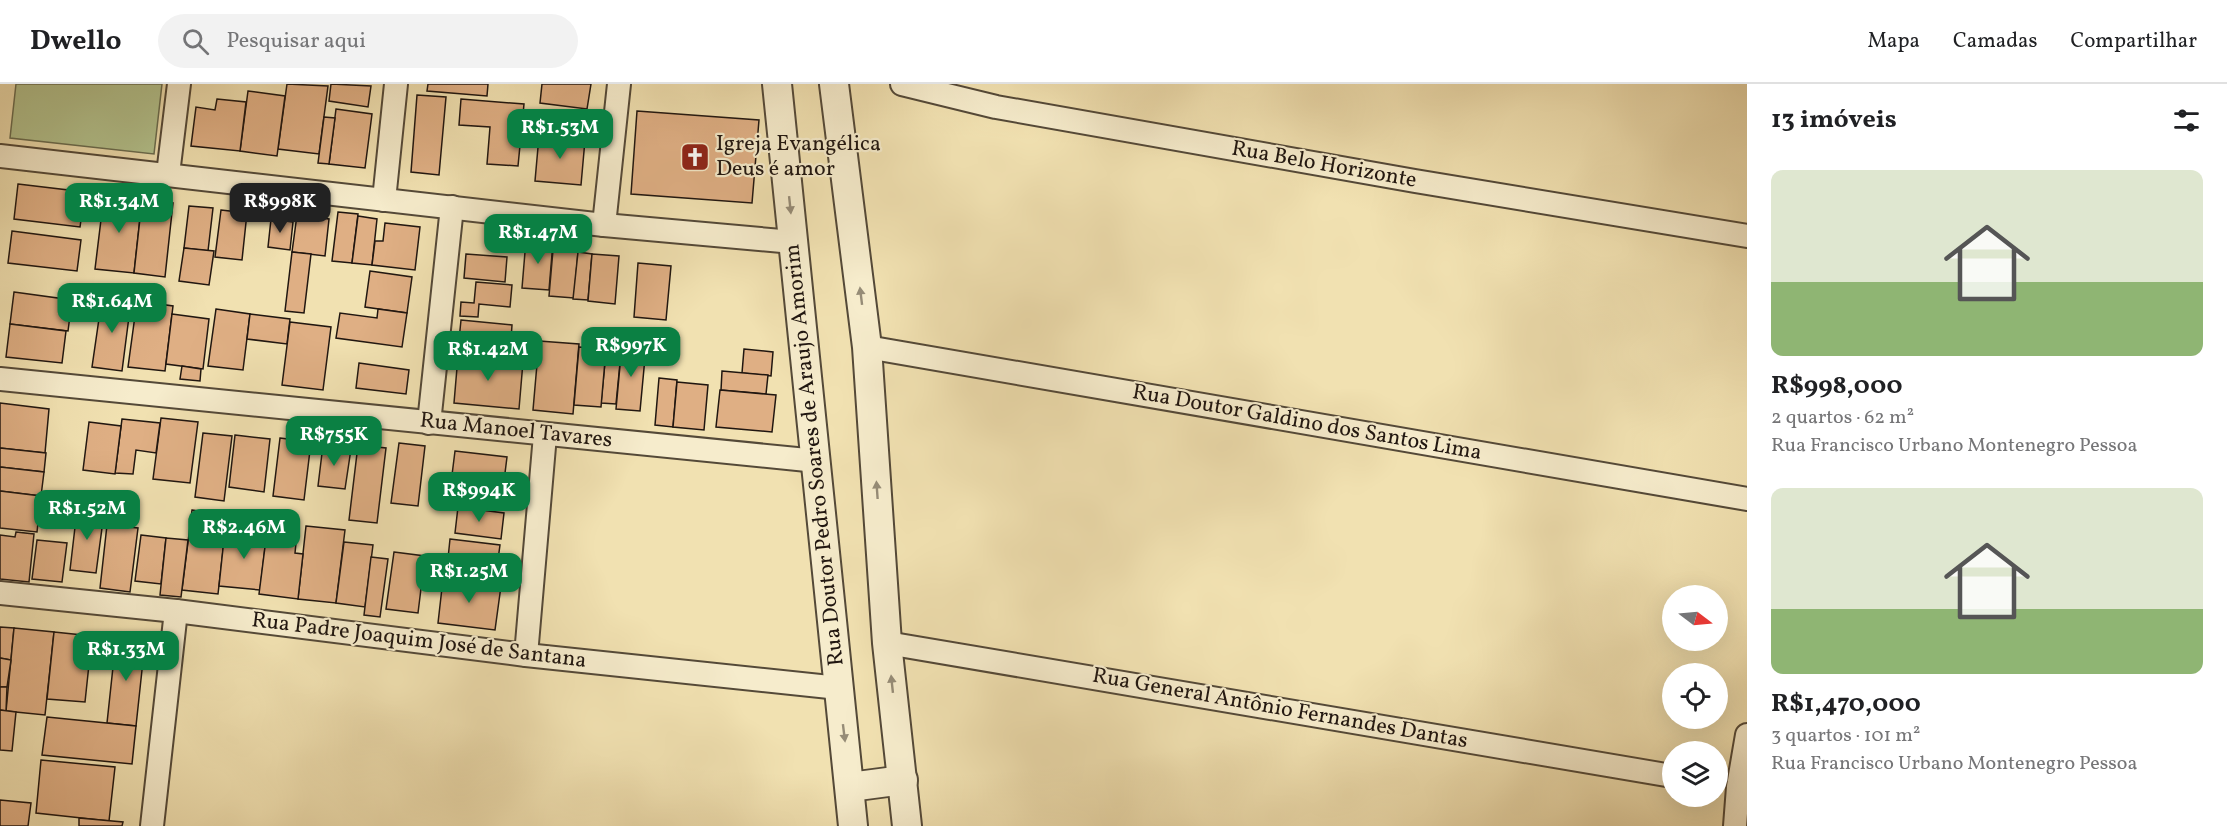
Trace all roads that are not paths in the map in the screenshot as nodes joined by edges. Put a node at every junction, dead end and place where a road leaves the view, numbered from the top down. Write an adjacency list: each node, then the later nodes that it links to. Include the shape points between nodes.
1 (179, 84): 8 (street)
2 (396, 84): 9 (street)
3 (618, 84): 11 (street)
4 (777, 84): 13 (street, Rua Doutor Pedro Soares de Araujo Amorim, one-way to 13)
5 (834, 84): 14 (street, one-way to 5)
6 (902, 84): 12 (street, Rua Belo Horizonte, via 1031,113)
7 (0, 156): 8 (street)
8 (168, 174): 9 (street)
9 (384, 200): 10 (street)
10 (452, 207): 11 (street); 16 (street)
11 (604, 225): 13 (street)
12 (1747, 236)
13 (793, 242): 18 (street, Rua Doutor Pedro Soares de Araujo Amorim)
14 (867, 347): 19 (street, Rua Doutor Galdino dos Santos Lima); 22 (street, one-way to 14)
15 (0, 379): 16 (street, Rua Manoel Tavares)
16 (429, 423): 17 (street, Rua Manoel Tavares)
17 (545, 435): 18 (street, Rua Manoel Tavares); 23 (street)
18 (817, 461): 24 (street, Rua Doutor Pedro Soares de Araujo Amorim)
19 (1747, 499)
20 (0, 593): 21 (street, Rua Padre Joaquim José de Santana)
21 (176, 611): 23 (street, Rua Padre Joaquim José de Santana); 30 (street)
22 (887, 643): 26 (street, Rua General Antônio Fernandes Dantas); 27 (street, one-way to 22)
23 (526, 655): 24 (street, Rua Padre Joaquim José de Santana)
24 (839, 688): 29 (street, Rua Doutor Pedro Soares de Araujo Amorim, one-way to 29)
25 (1747, 735): 28 (street)
26 (1662, 774)
27 (903, 780): 29 (street); 32 (street)
28 (1734, 786): 33 (street)
29 (850, 788): 31 (street, Rua Doutor Pedro Soares de Araujo Amorim)
30 (152, 826)
31 (853, 826)
32 (907, 826)
33 (1735, 826)

